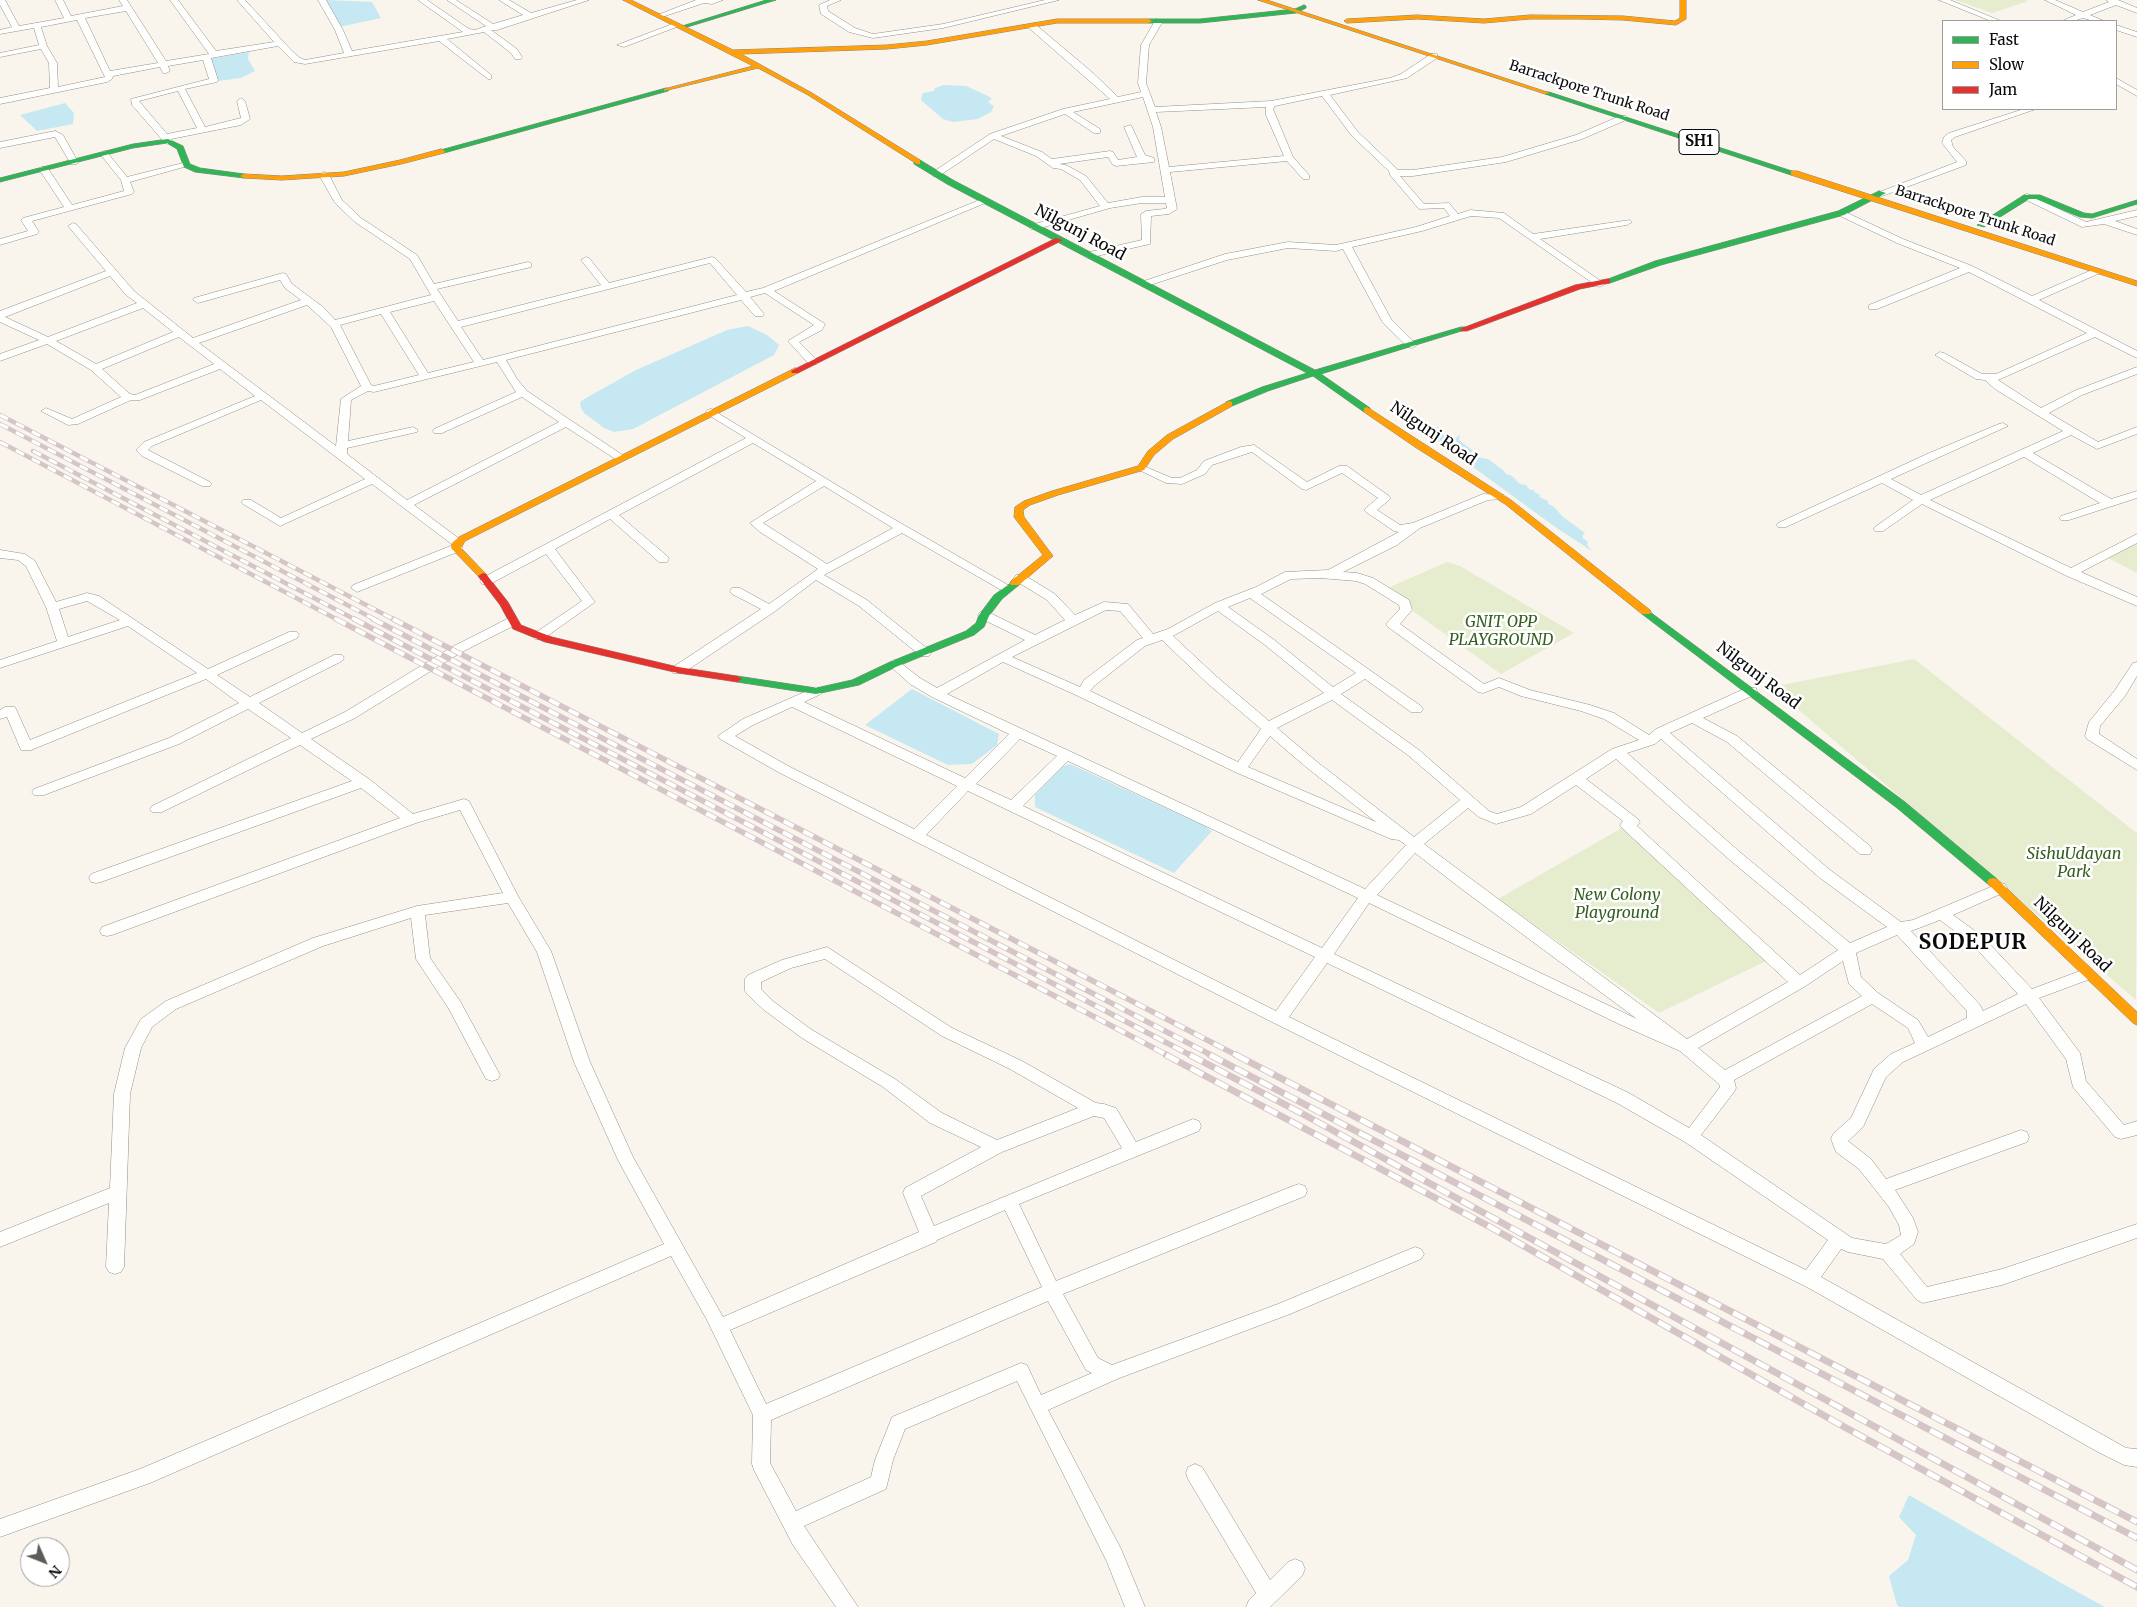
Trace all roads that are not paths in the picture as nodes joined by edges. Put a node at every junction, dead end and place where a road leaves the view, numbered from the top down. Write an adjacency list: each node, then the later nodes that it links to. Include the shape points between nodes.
1 (1, 0): 39 (street)
2 (59, 0): 29 (street)
3 (174, 0): 50 (street)
4 (241, 0): 45 (street)
5 (322, 0): 51 (street)
6 (422, 0): 42 (street, via 467,31)
7 (451, 0): 40 (street)
8 (503, 0): 26 (street)
9 (586, 0): 26 (street)
10 (626, 0): 27 (street, Nilgunj Road)
11 (719, 0): 20 (street)
12 (773, 0): 36 (street)
13 (837, 0): 14 (street, via 823,5 824,12 852,30 874,36 943,26)
14 (1055, 0)
15 (1261, 0): 23 (street, Barrackpore Trunk Road / SH1)
16 (1281, 0): 23 (street, Barrackpore Trunk Road / SH1)
17 (1683, 0): 34 (street, via 1683,19 1676,23 1579,17 1484,21 1417,17)
18 (1943, 0): 30 (street)
19 (2049, 0): 25 (street)
20 (702, 1): 27 (street)
21 (2115, 1): 24 (street); 25 (street)
22 (125, 4): 28 (street); 56 (street)
23 (1300, 9): 33 (street, via 1200,21); 34 (street, Barrackpore Trunk Road / SH1); 52 (street, Barrackpore Trunk Road / SH1)
24 (2137, 11)
25 (2084, 15): 31 (street); 32 (street)
26 (530, 16): 40 (street)
27 (659, 16): 36 (street, Nilgunj Road)
28 (80, 17): 29 (street); 57 (street)
29 (69, 19): 35 (street)
30 (1994, 20)
31 (2069, 20)
32 (2097, 20)
33 (1159, 21): 37 (street, via 1057,21); 64 (street, via 1145,45 1142,83)
34 (1347, 21): 94 (street, Barrackpore Trunk Road / SH1)
35 (37, 25): 39 (street); 47 (street)
36 (680, 26): 46 (street); 48 (street, Nilgunj Road)
37 (1032, 26): 48 (street, via 887,48); 65 (street)
38 (2117, 27): 43 (street)
39 (16, 29): 41 (street)
40 (490, 29): 42 (street); 54 (street)
41 (0, 32)
42 (475, 32): 44 (street)
43 (2137, 35)
44 (441, 38): 51 (street); 58 (street)
45 (280, 43): 50 (street); 51 (street, via 297,60 305,62)
46 (621, 45)
47 (44, 46): 49 (street); 61 (street, via 52,63)
48 (732, 52): 55 (street, Nilgunj Road)
49 (0, 55)
50 (216, 55): 53 (street)
51 (349, 55)
52 (1434, 56): 62 (street, via 1404,76); 72 (street, Barrackpore Trunk Road / SH1)
53 (206, 57): 56 (street); 60 (street, via 214,80)
54 (518, 57)
55 (759, 66): 89 (street, Nilgunj Road, via 810,94); 90 (street, via 401,162)
56 (164, 67): 57 (street)
57 (108, 74): 61 (street, via 107,79 100,81)
58 (488, 77)
59 (2117, 83): 63 (street)
60 (180, 88): 74 (street); 77 (street, via 135,99)
61 (54, 89): 66 (street)
62 (1324, 93): 68 (street); 88 (street, via 1349,128 1394,170)
63 (2137, 93)
64 (1145, 94): 65 (street); 69 (street)
65 (1116, 100): 71 (street)
66 (0, 101)
67 (240, 101): 74 (street, via 246,119)
68 (1271, 104): 69 (street); 81 (street, via 1270,115)
69 (1150, 110): 80 (street)
70 (2029, 110): 94 (street, via 1952,135 1946,143 1963,163)
71 (1066, 111): 75 (street); 76 (street)
72 (1622, 118): 88 (street, via 1579,137 1502,160); 94 (street, Barrackpore Trunk Road / SH1)
73 (1128, 127): 82 (street, via 1136,150)
74 (202, 130): 77 (street)
75 (1097, 131)
76 (993, 136): 84 (street); 89 (street)
77 (167, 139): 79 (street); 85 (street, via 180,148)
78 (0, 145): 83 (street, via 55,134 59,135)
79 (104, 154): 83 (street); 93 (street)
80 (1164, 158): 82 (street); 87 (street)
81 (1289, 158): 87 (street); 91 (street)
82 (1143, 159): 84 (street, via 1116,163 1110,154)
83 (74, 162): 86 (street)
84 (1051, 162): 99 (street, via 1082,178)
85 (187, 165): 90 (street, via 207,172 255,177); 93 (street)
86 (44, 169): 92 (street); 100 (street)
87 (1166, 170): 97 (street)
88 (1393, 173): 103 (street, via 1422,207 1446,205)
89 (936, 174): 96 (street, Nilgunj Road)
90 (324, 175): 126 (street, via 338,201 358,220 414,257)
91 (1306, 176)
92 (0, 180)
93 (125, 180): 100 (street, via 129,192)
94 (1878, 196): 102 (street); 106 (street, Barrackpore Trunk Road / SH1); 118 (street, Barrackpore Trunk Road / SH1)
95 (2027, 197): 98 (street, via 2037,197 2082,215 2098,214); 104 (street, via 2085,225); 106 (street)
96 (985, 200): 108 (street, Nilgunj Road); 125 (street)
97 (1170, 200): 99 (street, via 1142,200); 114 (street, via 1170,211 1146,214 1147,242)
98 (2137, 202)
99 (1105, 206): 108 (street)
100 (70, 208): 112 (street, via 26,220 34,232)
101 (2137, 212): 104 (street)
102 (1841, 213): 117 (street); 122 (street, via 1658,263)
103 (1456, 217): 110 (street, via 1470,213 1501,215); 113 (street)
104 (2105, 220): 109 (street)
105 (1627, 222): 110 (street)
106 (1981, 225): 120 (street, Barrackpore Trunk Road / SH1)
107 (73, 226): 119 (street)
108 (1034, 227): 111 (street, Nilgunj Road)
109 (2137, 232)
110 (1533, 237): 122 (street)
111 (1059, 240): 114 (street, Nilgunj Road); 147 (street)
112 (0, 242)
113 (1346, 246): 121 (street, via 1288,245 1270,248 1225,257); 142 (street, via 1387,321)
114 (1088, 256): 121 (street, Nilgunj Road)
115 (586, 260): 124 (street)
116 (528, 265): 126 (street)
117 (1969, 268): 129 (street); 132 (street)
118 (2097, 271): 123 (street, Barrackpore Trunk Road / SH1); 129 (street)
119 (111, 272): 131 (street); 135 (street)
120 (2137, 276)
121 (1144, 284): 152 (street, Nilgunj Road)
122 (1600, 284): 142 (street, via 1578,288)
123 (2137, 284)
124 (607, 287): 127 (street, via 712,260); 137 (street)
125 (767, 290): 127 (street); 147 (street, via 820,324 793,341)
126 (433, 293): 133 (street); 137 (street)
127 (744, 296): 134 (street); 146 (street)
128 (198, 300): 130 (street, via 283,276 288,286)
129 (2032, 300): 139 (street)
130 (308, 301): 136 (street); 141 (street)
131 (144, 304): 138 (street); 140 (street)
132 (1873, 307)
133 (384, 311): 136 (street); 153 (street)
134 (759, 314)
135 (0, 317): 140 (street)
136 (332, 324): 155 (street)
137 (456, 325): 148 (street)
138 (180, 333): 141 (street); 150 (street)
139 (2095, 334): 144 (street); 154 (street, via 1998,377)
140 (47, 340): 145 (street); 150 (street)
141 (192, 342): 149 (street)
142 (1412, 345): 152 (street)
143 (1940, 354): 154 (street, via 1980,377)
144 (2137, 355)
145 (0, 358)
146 (500, 358): 148 (street); 156 (street)
147 (814, 362): 160 (street)
148 (480, 363): 153 (street)
149 (221, 366): 157 (street); 158 (street)
150 (95, 368): 158 (street)
151 (2137, 370): 161 (street, via 2078,393)
152 (1314, 373): 172 (street, via 1219,408 1170,437 1151,453); 178 (street, Nilgunj Road)
153 (425, 377): 155 (street, via 374,389)
154 (1989, 378): 161 (street)
155 (367, 387): 169 (street, via 346,399)
156 (523, 393): 162 (street); 165 (street)
157 (262, 396): 169 (street); 176 (street, via 148,444 142,450)
158 (130, 398): 159 (street, via 74,422)
159 (46, 411)
160 (711, 412): 168 (street); 171 (street)
161 (2042, 412): 166 (street)
162 (567, 422): 171 (street); 182 (street)
163 (2003, 426): 174 (street)
164 (413, 430): 169 (street)
165 (438, 430)
166 (2071, 431): 167 (street, via 2097,446); 170 (street)
167 (2136, 432)
168 (754, 438): 175 (street); 183 (street)
169 (341, 450): 173 (street)
170 (2025, 453): 179 (street); 181 (street)
171 (621, 458): 190 (street, via 462,539)
172 (1141, 468): 186 (street, via 1170,481 1182,481 1201,472 1208,463 1254,448 1306,487 1343,468 1385,498 1370,510 1398,529); 198 (street, via 1064,490 1018,508 1019,517 1048,556)
173 (373, 479): 180 (street, via 280,523); 182 (street)
174 (1884, 479): 179 (street); 185 (street)
175 (824, 481): 187 (street); 194 (street, via 756,523)
176 (206, 484)
177 (2137, 494): 181 (street)
178 (1500, 497): 186 (street, via 1487,496); 227 (street, Nilgunj Road)
179 (1922, 500): 188 (street); 195 (street)
180 (247, 502)
181 (2109, 503): 184 (street)
182 (407, 504): 190 (street)
183 (611, 514): 191 (street); 193 (street)
184 (2065, 518)
185 (1782, 525)
186 (1416, 526): 196 (street, via 1393,542 1330,574)
187 (902, 528): 194 (street); 201 (street)
188 (1879, 529)
189 (2137, 538): 195 (street)
190 (456, 546): 199 (street); 200 (street)
191 (548, 548): 199 (street); 213 (street, via 589,602)
192 (2, 556): 206 (street, via 21,557 31,564)
193 (663, 559)
194 (827, 569): 197 (street)
195 (2071, 573): 204 (street)
196 (1317, 574): 203 (street, via 1289,575); 240 (street, via 1357,577 1405,603 1406,610 1392,624 1482,689 1499,682 1526,693 1585,708 1609,716)
197 (815, 575): 207 (street); 217 (street, via 863,604)
198 (1020, 578): 201 (street); 211 (street, via 1051,597)
199 (486, 581): 210 (street)
200 (357, 588)
201 (1007, 588): 208 (street)
202 (736, 591): 207 (street)
203 (1251, 593): 205 (street); 224 (street)
204 (2137, 602)
205 (1219, 606): 214 (street, via 1172,632); 230 (street)
206 (52, 607): 209 (street, via 87,597); 216 (street)
207 (770, 609): 223 (street)
208 (984, 615): 215 (street); 217 (street, via 980,625 970,634)
209 (130, 621): 216 (street); 225 (street)
210 (513, 621): 213 (street, via 517,627); 239 (street, via 456,650 350,715)
211 (1073, 621): 214 (street, via 1104,606 1124,607); 215 (street)
212 (293, 635): 225 (street)
213 (539, 636): 223 (street)
214 (1157, 636): 228 (street, via 1117,660 1089,683); 236 (street)
215 (1035, 640): 218 (street)
216 (64, 643): 220 (street)
217 (925, 653): 221 (street)
218 (1002, 657): 228 (street); 229 (street)
219 (338, 658): 232 (street)
220 (0, 664)
221 (894, 664): 226 (street, via 855,683); 229 (street)
222 (2137, 666): 243 (street, via 2094,725 2092,736)
223 (678, 670): 226 (street)
224 (1365, 673): 230 (street); 233 (street)
225 (207, 674): 232 (street); 234 (street, via 26,747 10,710)
226 (816, 691): 231 (street)
227 (1751, 691): 235 (street); 257 (street, Nilgunj Road, via 1901,805)
228 (1083, 693): 244 (street)
229 (938, 694): 238 (street)
230 (1332, 694): 236 (street); 249 (street, via 1414,752)
231 (793, 702): 247 (street); 253 (street, via 725,736)
232 (249, 704): 239 (street); 248 (street, via 174,741)
233 (1416, 709)
234 (0, 715)
235 (1692, 718): 237 (street); 255 (street, via 1732,739)
236 (1269, 728): 244 (street); 254 (street)
237 (1661, 732): 240 (street); 262 (street, via 1825,874)
238 (1018, 733): 242 (street); 247 (street)
239 (300, 738): 246 (street); 251 (street)
240 (1650, 741): 241 (street)
241 (1617, 752): 245 (street); 264 (street)
242 (1066, 756): 250 (street); 258 (street)
243 (2137, 765)
244 (1240, 769): 254 (street)
245 (1576, 778): 249 (street, via 1526,811 1496,819); 267 (street, via 1633,822 1627,825)
246 (364, 782): 252 (street); 256 (street)
247 (966, 783): 250 (street); 253 (street)
248 (39, 792)
249 (1468, 801): 254 (street)
250 (1014, 806): 265 (street)
251 (157, 808)
252 (411, 819): 259 (street, via 464,804); 263 (street)
253 (916, 836): 271 (street)
254 (1415, 844): 258 (street); 274 (street)
255 (1865, 850)
256 (96, 878)
257 (2000, 888): 261 (street); 266 (street, Nilgunj Road)
258 (1367, 896): 265 (street); 274 (street)
259 (512, 897): 260 (street); 292 (street, via 544,951 582,1062 626,1160)
260 (417, 911): 275 (street, via 423,959 456,1004); 286 (street, via 318,942 171,1005 146,1023 133,1048 122,1094)
261 (1941, 914): 262 (street); 268 (street, via 1978,940)
262 (1899, 928): 264 (street); 272 (street, via 1975,1009)
263 (107, 931)
264 (1848, 950): 267 (street); 269 (street, via 1854,980)
265 (1326, 955): 271 (street); 281 (street, via 1623,1098)
266 (2088, 974): 268 (street); 270 (street, Nilgunj Road)
267 (1799, 982): 274 (street)
268 (2029, 996): 272 (street); 279 (street, via 2074,1057 2079,1083 2121,1132)
269 (1873, 997): 273 (street, via 1917,1029); 276 (street)
270 (2136, 1018)
271 (1279, 1019): 296 (street)
272 (1975, 1021): 273 (street)
273 (1924, 1045): 284 (street, via 1897,1058 1880,1073 1857,1122 1839,1139 1842,1147 1865,1164)
274 (1686, 1047): 276 (street)
275 (492, 1075)
276 (1724, 1078): 281 (street, via 1728,1088)
277 (1093, 1109): 282 (street); 282 (street, via 1016,1065 947,1032 827,954 788,964 753,979 753,990 807,1034 889,1083 936,1118); 283 (street, via 1110,1113)
278 (1193, 1126): 283 (street)
279 (2137, 1128)
280 (2021, 1137): 284 (street)
281 (1691, 1138): 290 (street)
282 (996, 1147): 289 (street, via 911,1193)
283 (1132, 1152): 287 (street)
284 (1883, 1187): 293 (street, via 1910,1232 1908,1239)
285 (1299, 1191): 297 (street)
286 (118, 1192): 291 (street); 295 (street)
287 (1009, 1200): 289 (street); 297 (street)
288 (2137, 1231): 293 (street, via 2002,1277 1922,1296)
289 (930, 1237): 298 (street)
290 (1839, 1238): 293 (street, via 1848,1245); 296 (street, via 1812,1275)
291 (0, 1240)
292 (675, 1247): 298 (street); 305 (street, via 142,1477)
293 (1888, 1252)
294 (1415, 1254): 299 (street, via 1284,1309)
295 (114, 1267)
296 (1813, 1282): 302 (street, via 2105,1446 2124,1456)
297 (1052, 1291): 299 (street, via 1092,1364); 301 (street)
298 (719, 1328): 301 (street)
299 (1111, 1372): 300 (street)
300 (1038, 1406): 304 (street, via 1021,1371 898,1423 879,1482); 309 (street, via 1114,1556)
301 (762, 1415): 304 (street, via 762,1464)
302 (2137, 1458)
303 (1195, 1474): 307 (street)
304 (792, 1522): 308 (street)
305 (0, 1528)
306 (1295, 1569): 307 (street)
307 (1262, 1601)
308 (848, 1607)
309 (1134, 1607)

